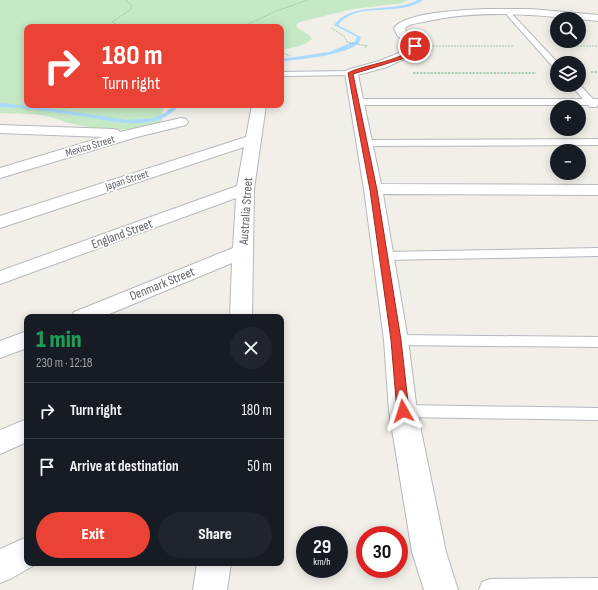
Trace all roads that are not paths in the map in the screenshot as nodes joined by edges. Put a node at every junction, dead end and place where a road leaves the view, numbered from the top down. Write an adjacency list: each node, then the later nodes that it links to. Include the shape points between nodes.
1 (508, 13): 2 (street); 3 (lane); 4 (street, via 452,14 403,24 400,28 401,33 415,46 415,50 403,57)
2 (598, 18)
3 (550, 58)
4 (351, 73): 5 (lane); 7 (street)
5 (284, 74)
6 (583, 92): 8 (lane)
7 (356, 102): 8 (lane); 18 (street)
8 (594, 102): 10 (lane)
9 (259, 108): 15 (street, Australia Street)
10 (598, 110)
11 (181, 122): 14 (street, Mexico Street)
12 (0, 129): 13 (street)
13 (37, 130): 14 (street); 16 (street)
14 (132, 133): 19 (street, Mexico Street)
15 (254, 139): 20 (street, Australia Street); 23 (street, Japan Street)
16 (0, 140)
17 (598, 142): 18 (lane)
18 (364, 143): 21 (street)
19 (0, 173)
20 (245, 189): 24 (street, Australia Street); 27 (street, England Street)
21 (373, 190): 22 (street); 26 (street)
22 (598, 190)
23 (0, 222)
24 (243, 251): 28 (street, Denmark Street); 29 (street, Australia Street)
25 (598, 252): 26 (lane)
26 (383, 256): 31 (street)
27 (0, 278)
28 (89, 314)
29 (241, 314)
30 (24, 340): 33 (street)
31 (396, 340): 32 (lane); 34 (street)
32 (598, 342)
33 (0, 350)
34 (403, 411): 35 (lane); 43 (street, via 429,552)
35 (598, 414)
36 (24, 431): 37 (street)
37 (0, 443)
38 (24, 554): 40 (street)
39 (214, 566): 42 (street)
40 (0, 567)
41 (598, 589): 44 (lane)
42 (210, 590)
43 (441, 590)
44 (490, 590)

